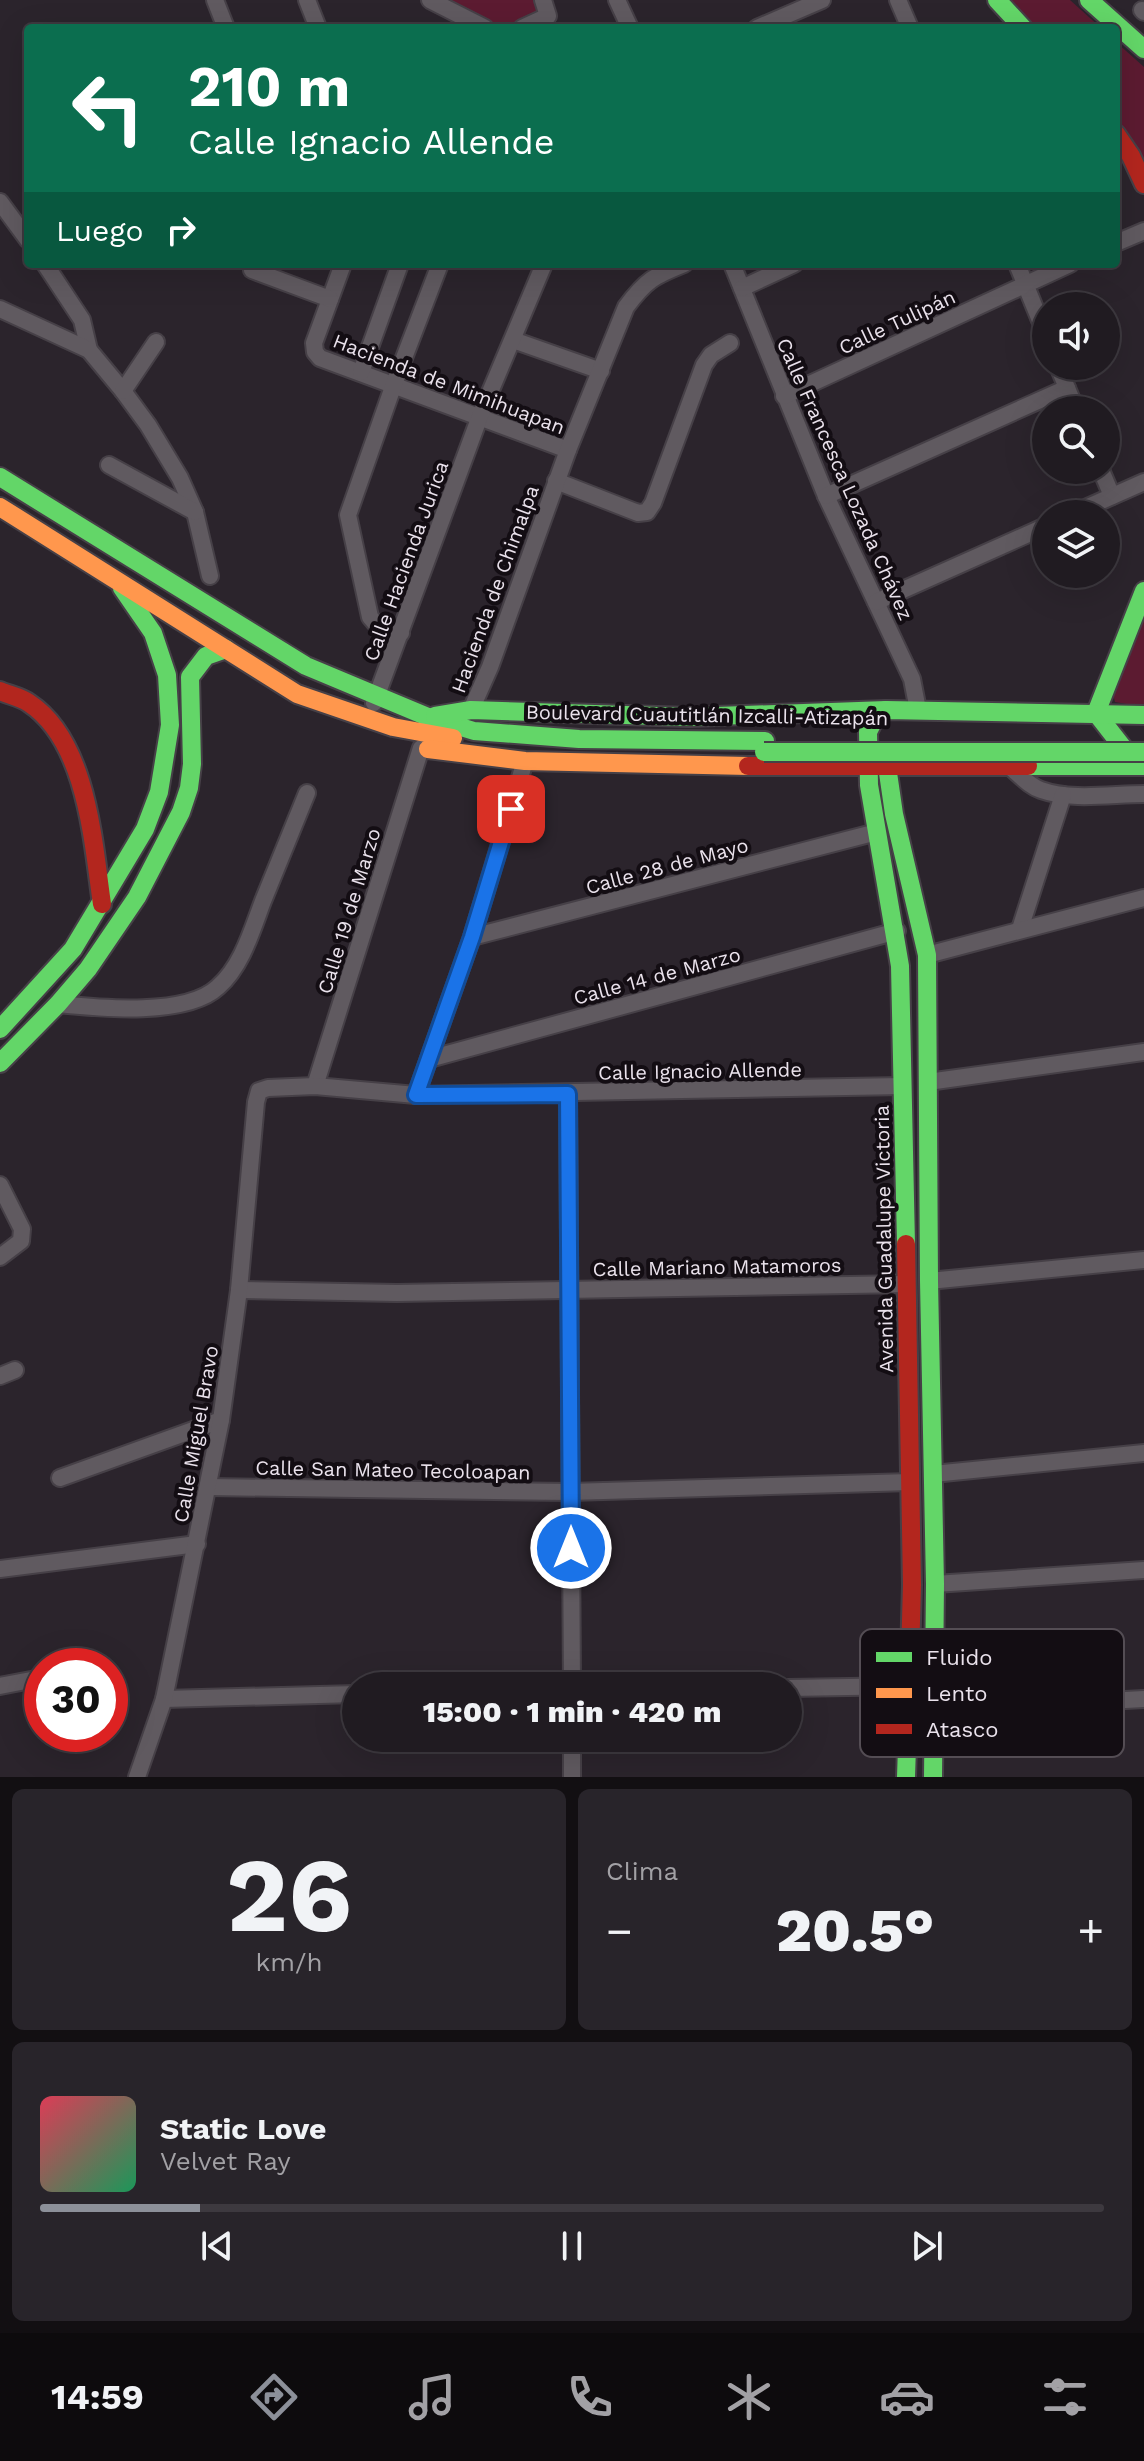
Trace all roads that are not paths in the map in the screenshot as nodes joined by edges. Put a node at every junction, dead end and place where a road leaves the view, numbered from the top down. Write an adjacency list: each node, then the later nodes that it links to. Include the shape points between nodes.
1 (215, 0): 10 (street)
2 (307, 0): 11 (street)
3 (430, 0): 12 (street)
4 (543, 0): 13 (street, via 548,16)
5 (617, 0): 14 (street)
6 (822, 0): 15 (street)
7 (898, 0): 16 (street)
8 (997, 0): 17 (main road)
9 (1089, 0): 18 (main road)
10 (224, 24)
11 (316, 24)
12 (477, 24)
13 (532, 24)
14 (628, 24)
15 (766, 24)
16 (908, 24)
17 (1019, 24)
18 (1116, 24)
19 (1120, 28): 20 (main road)
20 (1144, 49)
21 (1120, 140): 22 (main road)
22 (1144, 184)
23 (0, 202): 25 (street)
24 (1144, 231): 26 (street)
25 (24, 235)
26 (1120, 241)
27 (48, 268): 46 (street, via 82,320)
28 (342, 268): 40 (street, Hacienda de Mimihuapan)
29 (399, 268): 48 (street)
30 (438, 268): 50 (street)
31 (542, 268): 43 (street, Calle Hacienda Jurica)
32 (674, 268): 47 (street, Hacienda de Chimalpa, via 653,276 626,307)
33 (734, 268): 39 (street, Calle Francesca Lozada Chávez)
34 (785, 268): 39 (street)
35 (1019, 268): 38 (street)
36 (1061, 268): 38 (street, Calle Tulipán)
37 (252, 270): 40 (street)
38 (1026, 284): 41 (street); 53 (street, Calle Tulipán)
39 (742, 288): 53 (street, Calle Francesca Lozada Chávez)
40 (330, 299): 48 (street, Hacienda de Mimihuapan, via 315,352)
41 (1032, 299)
42 (0, 309): 46 (street)
43 (513, 340): 47 (street); 55 (street, Calle Hacienda Jurica)
44 (156, 342): 52 (street)
45 (730, 343): 59 (street, via 704,365 647,512)
46 (89, 350): 52 (street)
47 (601, 371): 56 (street, Hacienda de Chimalpa)
48 (361, 372): 50 (street, Hacienda de Mimihuapan)
49 (1064, 380): 51 (street)
50 (394, 384): 55 (street, Hacienda de Mimihuapan); 72 (street, via 348,523 370,617)
51 (1067, 388): 54 (street); 62 (street)
52 (123, 391): 66 (street, via 165,450)
53 (784, 396): 62 (street, Calle Francesca Lozada Chávez)
54 (1070, 396)
55 (480, 416): 56 (street, Hacienda de Mimihuapan); 72 (street, Calle Hacienda Jurica)
56 (568, 450): 59 (street, Hacienda de Chimalpa)
57 (109, 465): 66 (street)
58 (0, 477): 75 (main road, Boulevard Cuautitlán Izcalli-Atizapán, via 306,666)
59 (556, 481): 76 (street, Hacienda de Chimalpa)
60 (1144, 482): 63 (street)
61 (1107, 484): 63 (street)
62 (826, 496): 71 (street, Calle Francesca Lozada Chávez)
63 (1112, 496): 64 (street)
64 (1103, 500)
65 (0, 507): 69 (main road, Boulevard Cuautitlán Izcalli-Atizapán)
66 (195, 512): 68 (street)
67 (1032, 532): 71 (street)
68 (210, 576)
69 (115, 579): 73 (main road, Boulevard Cuautitlán Izcalli-Atizapán); 97 (main road, via 153,633 167,675 170,725 150,817)
70 (1144, 591): 79 (main road)
71 (876, 602): 78 (street, Calle Francesca Lozada Chávez, via 912,679)
72 (401, 633): 75 (street, Calle Hacienda Jurica)
73 (226, 649): 82 (main road, Boulevard Cuautitlán Izcalli-Atizapán, via 297,694); 102 (main road, via 206,656 190,677 192,764 181,812 137,897)
74 (0, 691): 97 (main road, via 29,703 69,751 91,828)
75 (377, 696): 81 (main road, Boulevard Cuautitlán Izcalli-Atizapán); 82 (street, Calle Hacienda Jurica)
76 (471, 710): 77 (main road, via 689,717); 81 (main road)
77 (886, 710): 78 (main road); 89 (main road, Avenida Guadalupe Victoria, via 868,731)
78 (918, 710): 79 (main road)
79 (1096, 713): 80 (main road); 90 (main road)
80 (1144, 715)
81 (428, 717): 84 (main road, Boulevard Cuautitlán Izcalli-Atizapán)
82 (368, 718): 83 (main road, Boulevard Cuautitlán Izcalli-Atizapán)
83 (393, 727): 84 (main road, Boulevard Cuautitlán Izcalli-Atizapán); 86 (main road)
84 (474, 736): 85 (main road, Boulevard Cuautitlán Izcalli-Atizapán); 87 (main road, Boulevard Cuautitlán Izcalli-Atizapán, bridge, via 580,750)
85 (1144, 740)
86 (421, 748): 88 (main road); 108 (street, Calle 19 de Marzo)
87 (1144, 752)
88 (525, 761): 89 (main road); 100 (street)
89 (877, 766): 91 (main road); 95 (main road, Avenida Guadalupe Victoria); 101 (main road, Avenida Guadalupe Victoria)
90 (1144, 766): 91 (main road)
91 (1010, 767): 94 (street, via 1031,785)
92 (307, 793): 102 (street, via 243,952 218,988 174,1005 139,1009)
93 (1144, 794): 94 (street)
94 (1063, 795): 98 (street)
95 (873, 833): 99 (main road, Avenida Guadalupe Victoria); 100 (street, Calle 28 de Mayo)
96 (1144, 898): 98 (street)
97 (102, 904): 103 (main road, via 73,949)
98 (1020, 929): 101 (street)
99 (897, 931): 105 (street, Calle 14 de Marzo); 109 (main road, Avenida Guadalupe Victoria)
100 (472, 937): 105 (street)
101 (927, 955): 107 (main road, Avenida Guadalupe Victoria)
102 (58, 1004): 106 (main road)
103 (0, 1029)
104 (1144, 1052): 107 (street)
105 (429, 1059): 112 (street)
106 (0, 1063)
107 (928, 1082): 116 (main road, Avenida Guadalupe Victoria)
108 (315, 1086): 110 (street, Calle Ignacio Allende); 112 (street, Calle Ignacio Allende)
109 (903, 1086): 111 (street, Calle Ignacio Allende); 117 (main road, Avenida Guadalupe Victoria)
110 (259, 1091): 119 (street, Calle Miguel Bravo)
111 (568, 1094): 112 (street, Calle Ignacio Allende); 118 (street)
112 (416, 1095)
113 (0, 1185): 114 (street, via 22,1229 21,1241)
114 (0, 1257)
115 (1144, 1260): 116 (street)
116 (929, 1281): 122 (main road, Avenida Guadalupe Victoria)
117 (907, 1284): 118 (street, Calle Mariano Matamoros); 124 (main road, Avenida Guadalupe Victoria)
118 (570, 1289): 119 (street, Calle Mariano Matamoros); 126 (street)
119 (239, 1290): 120 (street, Calle Miguel Bravo)
120 (221, 1420): 123 (street); 125 (street, Calle Miguel Bravo)
121 (1144, 1453): 122 (street)
122 (933, 1474): 130 (main road, Avenida Guadalupe Victoria)
123 (60, 1478)
124 (911, 1482): 126 (street, Calle San Mateo Tecoloapan); 131 (main road, Avenida Guadalupe Victoria)
125 (209, 1487): 126 (street, Calle San Mateo Tecoloapan); 127 (street, Calle Miguel Bravo)
126 (570, 1492): 133 (street)
127 (197, 1544): 128 (street); 139 (street, Calle Miguel Bravo)
128 (0, 1569)
129 (1144, 1570): 130 (street)
130 (935, 1584): 132 (main road, Avenida Guadalupe Victoria)
131 (910, 1629)
132 (935, 1629)
133 (572, 1672)
134 (24, 1681): 135 (street)
135 (0, 1686)
136 (860, 1687): 137 (street)
137 (802, 1688)
138 (342, 1694): 139 (street)
139 (164, 1699): 145 (street, Calle Miguel Bravo)
140 (1144, 1699): 141 (street)
141 (1124, 1700)
142 (572, 1752): 146 (street)
143 (907, 1757): 147 (main road, Avenida Guadalupe Victoria)
144 (933, 1757): 148 (main road, Avenida Guadalupe Victoria)
145 (137, 1777)
146 (572, 1777)
147 (906, 1777)
148 (933, 1777)

